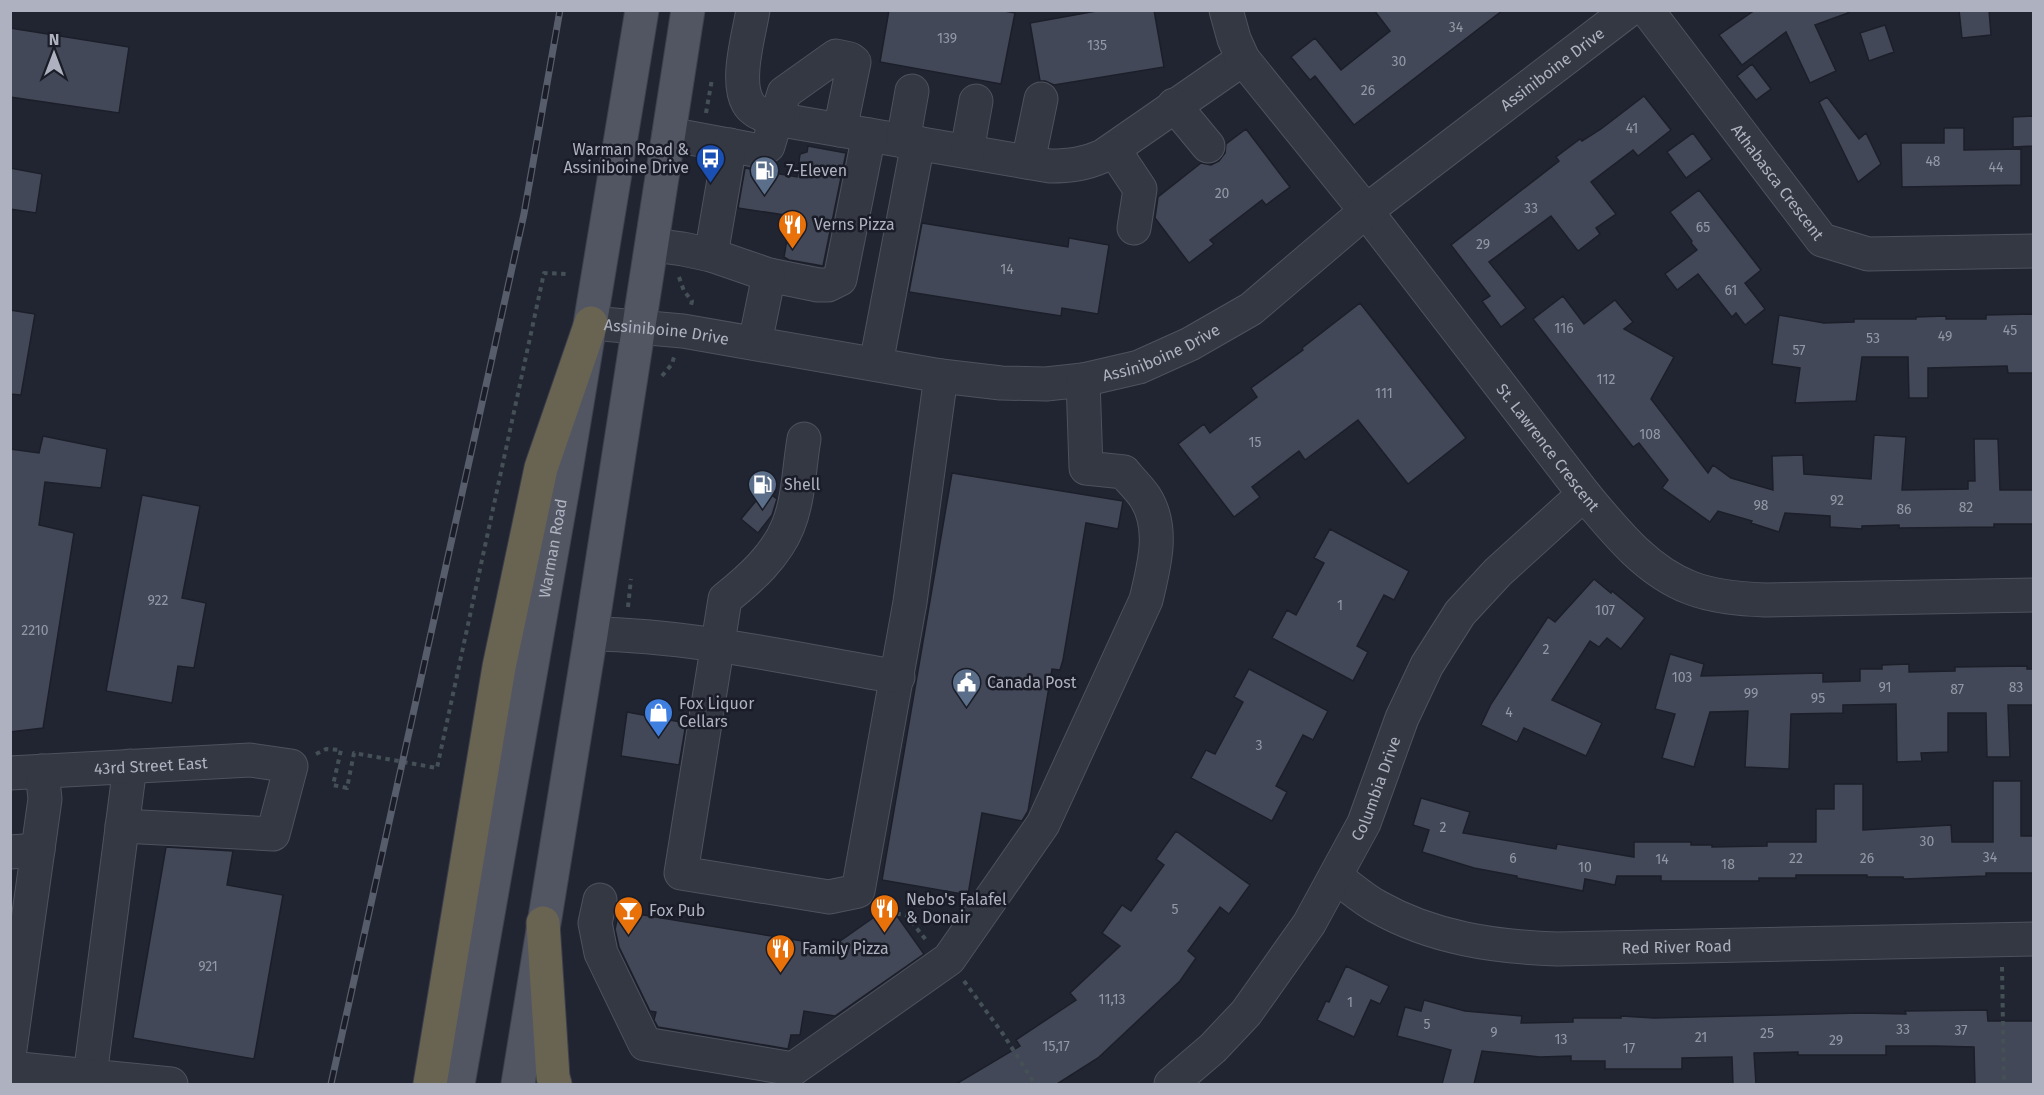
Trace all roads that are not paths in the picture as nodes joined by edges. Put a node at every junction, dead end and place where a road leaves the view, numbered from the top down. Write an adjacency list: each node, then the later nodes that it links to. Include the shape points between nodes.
1 (642, 10): 27 (main road, Warman Road)
2 (688, 10): 14 (main road)
3 (753, 10): 12 (street, via 743,91 748,105)
4 (1226, 10): 7 (street, St. Lawrence Crescent)
5 (1629, 10): 21 (street, Assiniboine Drive)
6 (1647, 10): 24 (street, Athabasca Crescent, via 1822,240 1868,254)
7 (1243, 59): 11 (street); 21 (street, St. Lawrence Crescent)
8 (912, 91): 15 (street)
9 (1041, 99): 20 (street)
10 (976, 101): 19 (street)
11 (1174, 105): 17 (street); 18 (street)
12 (775, 119): 13 (street); 13 (street, via 784,93 836,56 854,62); 16 (street, via 765,149)
13 (854, 132): 15 (street); 26 (street, via 840,279 818,285)
14 (669, 134): 16 (street); 23 (main road)
15 (910, 142): 19 (street); 30 (street)
16 (730, 145): 25 (street)
17 (1208, 146)
18 (1114, 150): 20 (street, via 1077,165); 22 (street, via 1140,189)
19 (967, 152): 20 (street)
20 (1028, 162)
21 (1366, 211): 32 (street, Assiniboine Drive, via 1251,309 1190,344 1139,367); 34 (street, St. Lawrence Crescent)
22 (1134, 228)
23 (652, 245): 25 (street); 28 (main road)
24 (2034, 251)
25 (711, 255): 26 (street)
26 (770, 275): 29 (street)
27 (591, 323): 28 (street, Assiniboine Drive); 51 (highway, via 542,468 499,667); 52 (main road, Warman Road)
28 (638, 327): 29 (street, Assiniboine Drive); 36 (main road)
29 (755, 343): 30 (street, Assiniboine Drive)
30 (876, 364): 31 (street, Assiniboine Drive)
31 (941, 376): 32 (street, Assiniboine Drive, via 1046,384); 38 (street)
32 (1083, 380): 44 (street, via 1086,468 1124,472 1146,498 1157,528 1146,600 1043,824 949,959 793,1069 656,1046 645,1044 601,953 595,923)
33 (804, 439): 37 (street, via 788,526 754,575 725,599)
34 (1584, 494): 35 (street, St. Lawrence Crescent, via 1620,537 1654,568 1691,588 1734,598); 43 (street, Columbia Drive, via 1498,572 1460,613 1427,665 1402,718 1364,822)
35 (2034, 595)
36 (607, 634): 37 (street); 45 (main road)
37 (719, 646): 38 (street); 38 (street, via 681,873 829,897 858,891)
38 (898, 677)
39 (130, 766): 40 (street, 43rd Street East); 41 (street); 41 (street, 43rd Street East, via 250,760 291,766 273,834)
40 (26, 772): 42 (street, via 45,799)
41 (122, 826): 49 (street)
42 (24, 851): 47 (street)
43 (1336, 877): 46 (street, Red River Road, via 1377,907 1418,926 1510,947); 55 (street, Columbia Drive, via 1303,933 1246,1013 1213,1048)
44 (600, 900)
45 (543, 923): 53 (main road); 54 (highway)
46 (2034, 939)
47 (10, 1049)
48 (10, 1068): 49 (street)
49 (90, 1076): 50 (street)
50 (155, 1084)
51 (430, 1084)
52 (458, 1084)
53 (518, 1084)
54 (555, 1084)
55 (1170, 1084)

